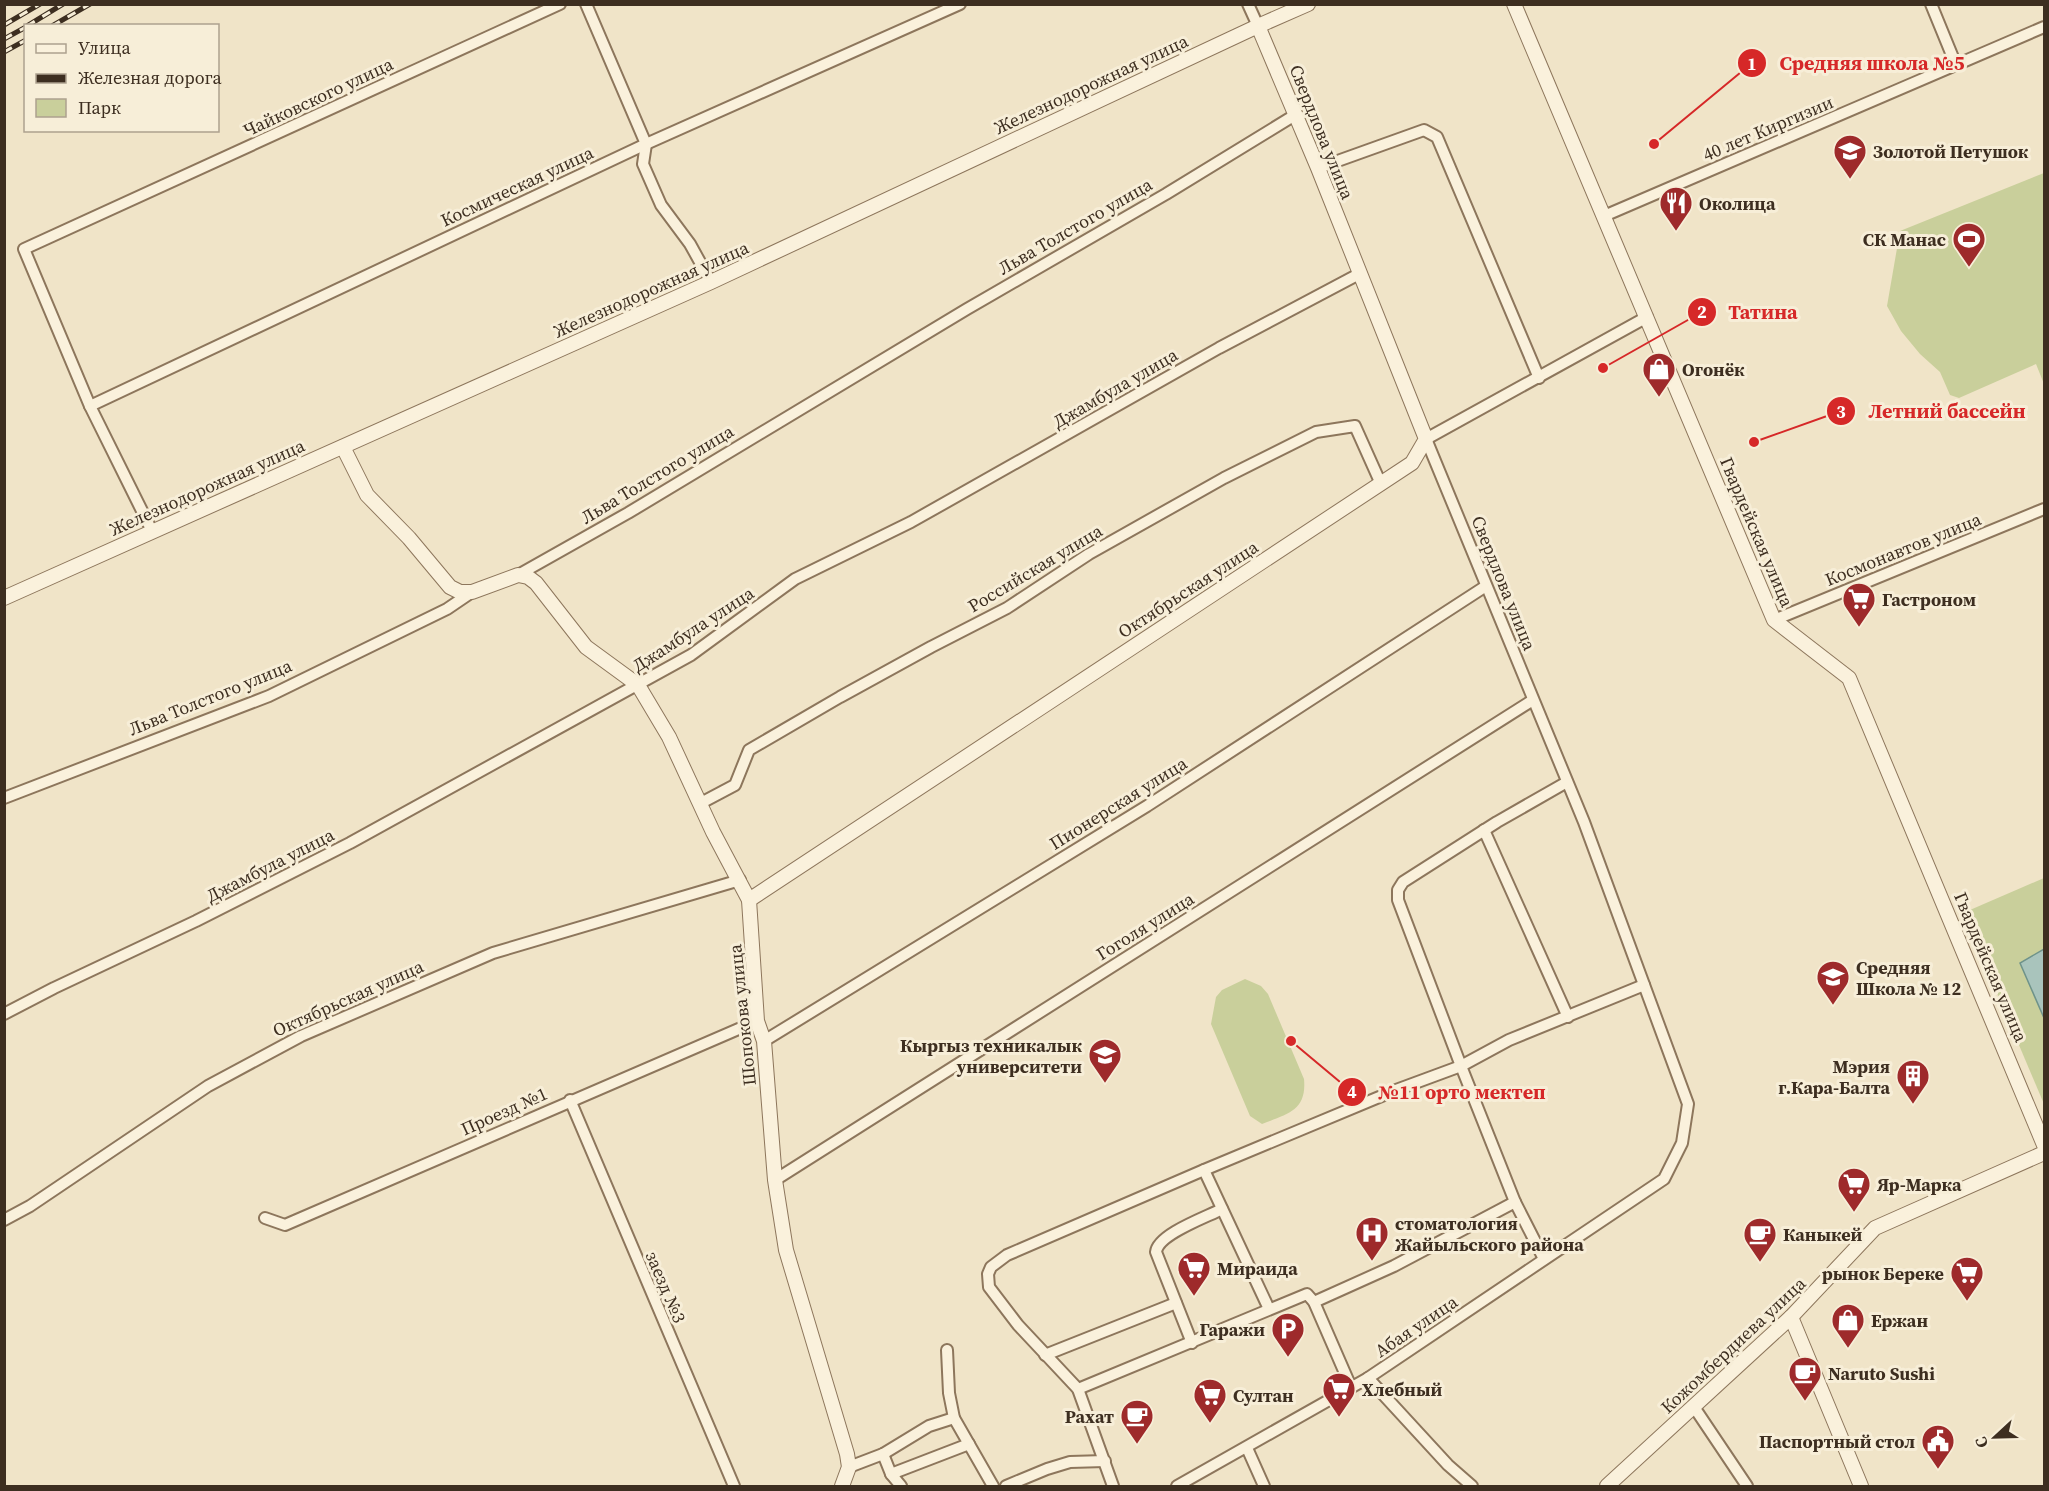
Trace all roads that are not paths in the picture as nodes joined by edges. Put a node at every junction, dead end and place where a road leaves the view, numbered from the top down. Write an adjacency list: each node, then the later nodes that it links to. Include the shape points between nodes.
1 (560, 4): 19 (street, Чайковского улица, via 24,249)
2 (586, 4): 12 (street)
3 (960, 4): 12 (street, Космическая улица)
4 (1248, 4): 8 (street, Свердлова улица)
5 (1308, 4): 8 (street, Железнодорожная улица)
6 (1514, 4): 14 (street, Гвардейская улица)
7 (1931, 4): 10 (street)
8 (1258, 26): 11 (street, Свердлова улица); 16 (street, Железнодорожная улица)
9 (2044, 27): 10 (street, 40 лет Киргизии)
10 (1956, 65): 14 (street, 40 лет Киргизии)
11 (1295, 115): 13 (street, Свердлова улица); 25 (street, Льва Толстого улица)
12 (646, 144): 16 (street, via 643,164 662,205); 19 (street, Космическая улица)
13 (1318, 168): 15 (street, Свердлова улица); 18 (street, via 1425,130 1437,136)
14 (1604, 216): 17 (street, Гвардейская улица)
15 (1359, 274): 20 (street, Свердлова улица); 30 (street, Джамбула улица, via 910,522 795,579 691,655)
16 (711, 282): 21 (street, Железнодорожная улица)
17 (1647, 316): 18 (street); 29 (street, Гвардейская улица)
18 (1539, 378): 20 (street)
19 (90, 406): 24 (street)
20 (1426, 439): 22 (street, Октябрьская улица, via 1412,464); 26 (street, Свердлова улица)
21 (343, 447): 24 (street, Железнодорожная улица); 27 (street, via 367,495 450,587)
22 (1381, 484): 34 (street, Российская улица, via 1355,426 1316,432 1224,478 1110,542 1007,608 749,750 735,785); 37 (street, Октябрьская улица)
23 (2044, 509): 29 (street, Космонавтов улица)
24 (152, 531): 28 (street, Железнодорожная улица)
25 (518, 575): 27 (street, Льва Толстого улица); 30 (street, Шопокова улица, via 536,583 586,647)
26 (1486, 586): 31 (street, Свердлова улица); 42 (street, Пионерская улица, via 1148,806)
27 (472, 592): 33 (street, Льва Толстого улица, via 447,609 269,696)
28 (4, 598)
29 (1774, 620): 45 (street, Гвардейская улица, via 1849,678)
30 (638, 685): 34 (street, Шопокова улица); 39 (street, Джамбула улица, via 350,843)
31 (1533, 700): 32 (street, Свердлова улица); 49 (street, Гоголя улица)
32 (1567, 782): 35 (street); 38 (street, Свердлова улица)
33 (4, 798)
34 (701, 803): 36 (street, Шопокова улица)
35 (1484, 830): 40 (street); 43 (street, via 1403,882 1397,894)
36 (740, 880): 37 (street, Шопокова улица); 53 (street, Октябрьская улица, via 493,953 302,1035 208,1086)
37 (749, 900): 41 (street, Шопокова улица)
38 (1644, 985): 40 (street); 48 (street, Свердлова улица, via 1688,1104 1682,1143)
39 (4, 1014)
40 (1568, 1017): 43 (street, via 1509,1040)
41 (757, 1021): 42 (street, Шопокова улица); 44 (street, Проезд №1)
42 (764, 1041): 49 (street, Шопокова улица)
43 (1461, 1066): 47 (street); 50 (street)
44 (570, 1100): 52 (street, Проезд №1, via 285,1225); 73 (street, заезд №3)
45 (2044, 1145)
46 (2044, 1153): 58 (street, Кожомбердиева улица, via 1875,1228)
47 (1204, 1170): 51 (street); 61 (street, via 1007,1255 991,1267 989,1287)
48 (1664, 1179): 54 (street, Абая улица)
49 (775, 1180): 71 (street, Шопокова улица, via 786,1250)
50 (1515, 1202): 54 (street); 55 (street, via 1394,1266)
51 (1222, 1209): 56 (street, via 1169,1235 1157,1246); 57 (street)
52 (265, 1218)
53 (4, 1221)
54 (1544, 1259): 62 (street, Абая улица)
55 (1314, 1302): 57 (street, via 1306,1294); 63 (street)
56 (1176, 1303): 59 (street); 61 (street)
57 (1269, 1309): 59 (street)
58 (1791, 1317): 65 (street, Кожомбердиева улица); 84 (street)
59 (1192, 1343): 64 (street)
60 (947, 1350): 66 (street)
61 (1045, 1355): 64 (street)
62 (1368, 1378): 63 (street, Абая улица); 81 (street)
63 (1351, 1387): 68 (street, Абая улица)
64 (1078, 1389): 70 (street)
65 (1694, 1407): 82 (street, Кожомбердиева улица); 83 (street)
66 (954, 1418): 67 (street); 69 (street, via 929,1426)
67 (969, 1444): 72 (street); 76 (street)
68 (1247, 1448): 79 (street, Абая улица); 80 (street)
69 (883, 1454): 71 (street); 72 (street)
70 (1105, 1461): 77 (street, via 1070,1462); 78 (street)
71 (849, 1467): 74 (street)
72 (891, 1474): 75 (street)
73 (734, 1486)
74 (842, 1486)
75 (901, 1486)
76 (993, 1486)
77 (1006, 1486)
78 (1113, 1486)
79 (1177, 1486)
80 (1264, 1486)
81 (1472, 1486)
82 (1607, 1486)
83 (1747, 1486)
84 (1861, 1486)

